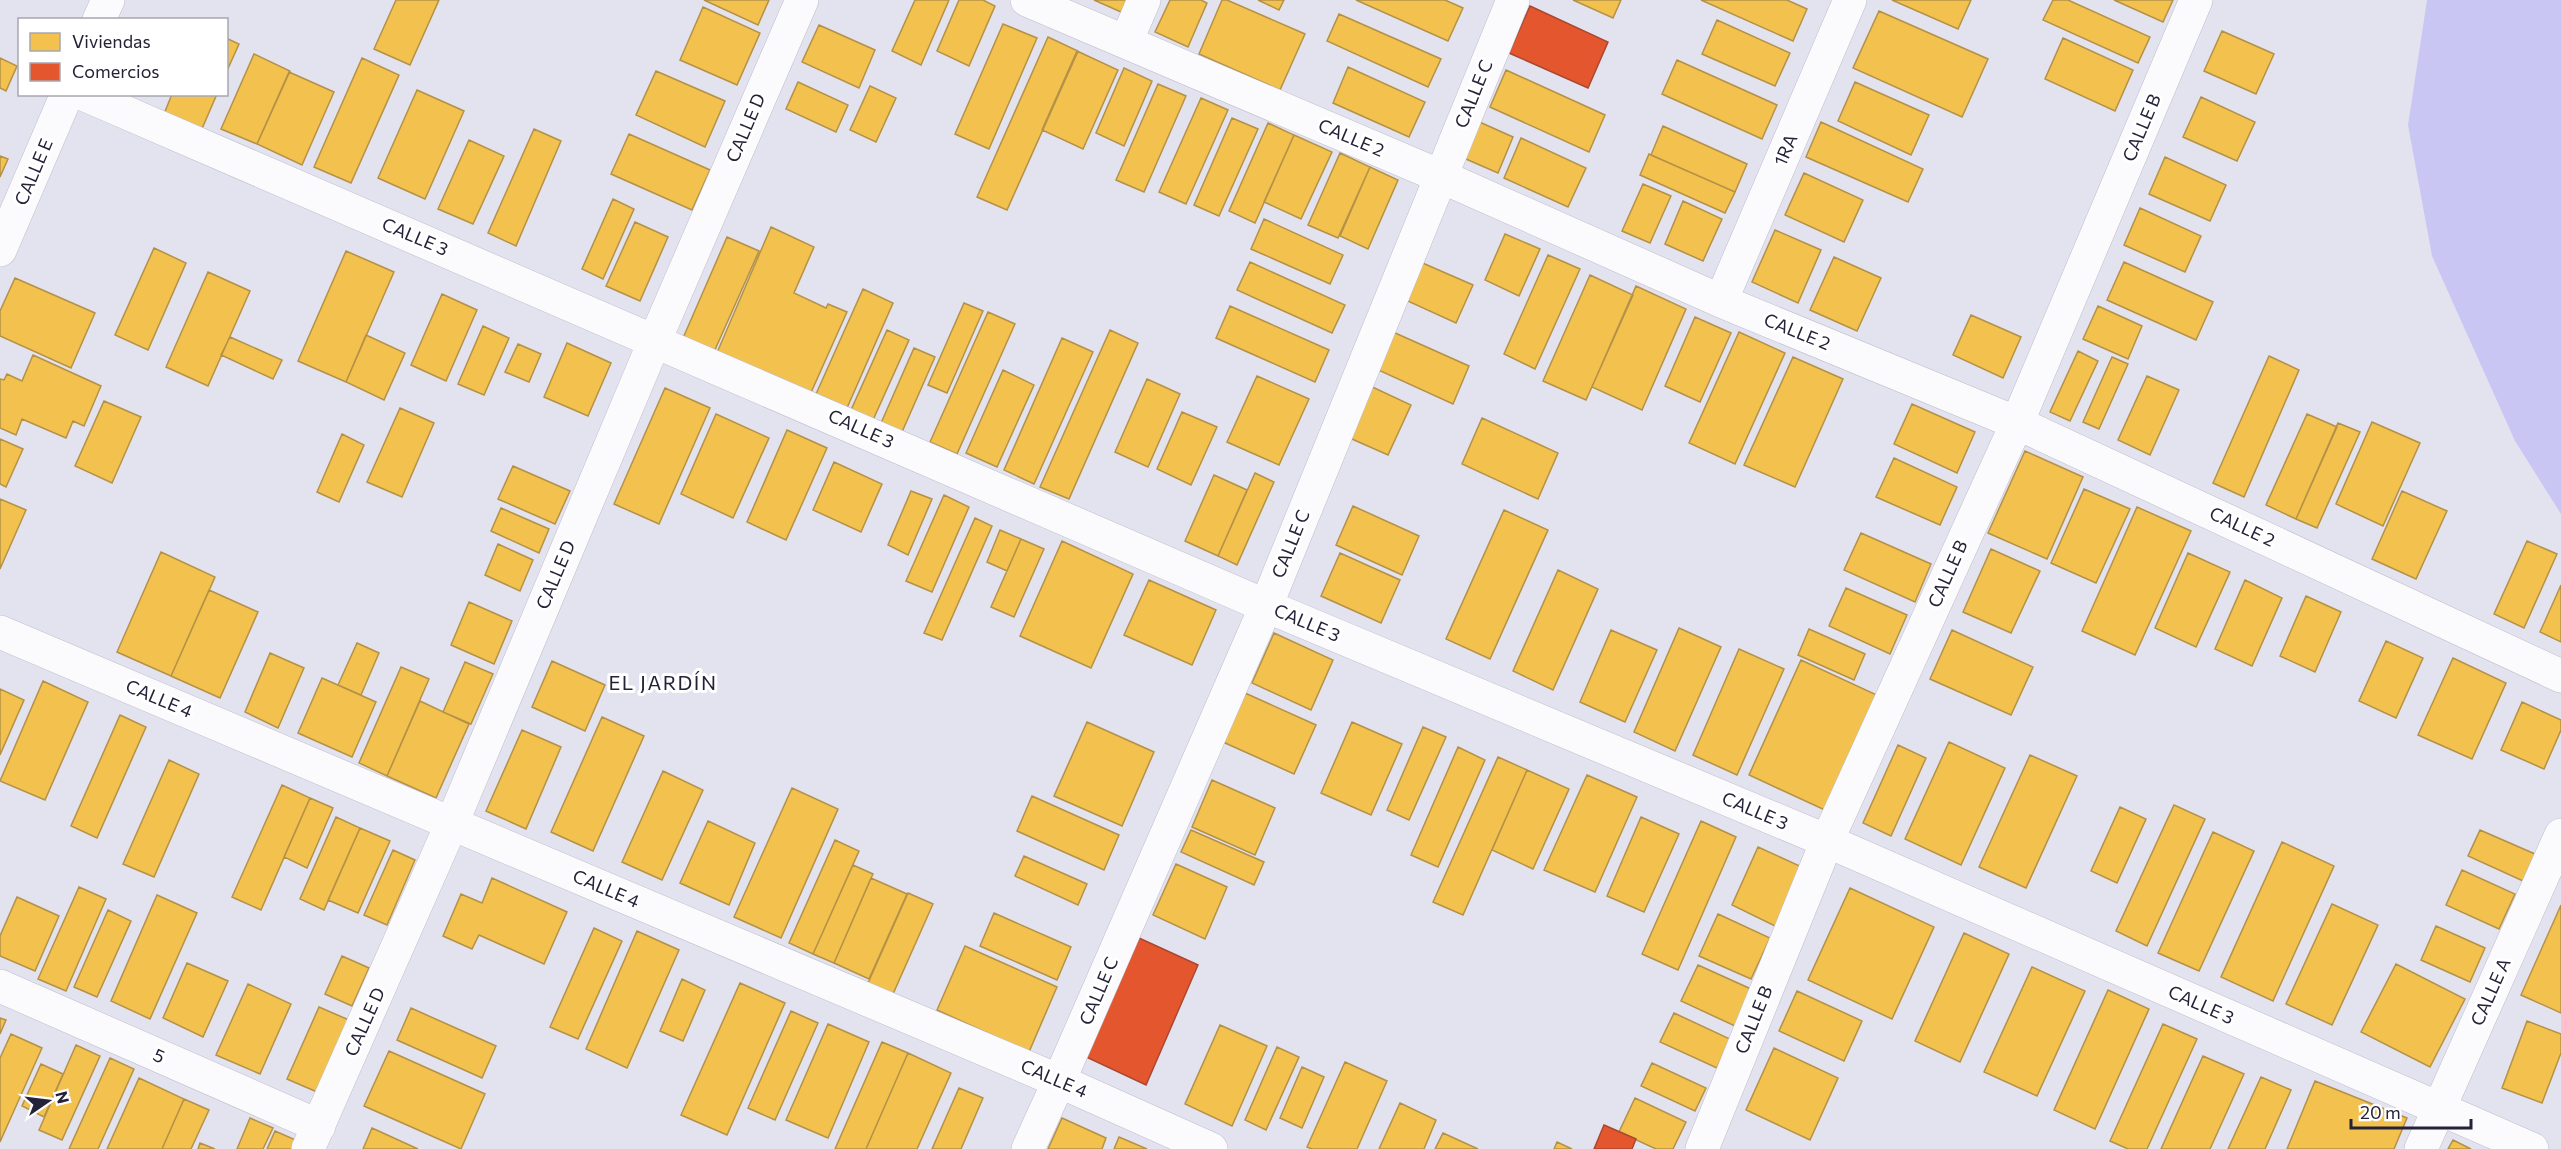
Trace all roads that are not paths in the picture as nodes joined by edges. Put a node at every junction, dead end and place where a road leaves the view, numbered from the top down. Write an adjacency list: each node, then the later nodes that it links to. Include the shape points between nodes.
1 (108, 0): 8 (street)
2 (802, 0): 15 (street, CALLE D)
3 (1027, 0): 9 (street, CALLE 2)
4 (1144, 0): 9 (street)
5 (1513, 0): 12 (street, CALLE C)
6 (1850, 0): 14 (street, 1RA)
7 (2196, 0): 16 (street, CALLE B)
8 (100, 18)
9 (1126, 42): 12 (street, CALLE 2)
10 (66, 96): 13 (street, CALLE E)
11 (88, 96): 15 (street, CALLE 3)
12 (1440, 177): 14 (street, CALLE 2); 17 (street, CALLE C)
13 (0, 250)
14 (1721, 301): 16 (street, CALLE 2)
15 (655, 340): 17 (street, CALLE 3); 20 (street, CALLE D)
16 (2018, 423): 19 (street, CALLE 2); 22 (street, CALLE B)
17 (1266, 606): 22 (street, CALLE 3); 24 (street, CALLE C)
18 (0, 632): 20 (street, CALLE 4)
19 (2561, 676)
20 (452, 823): 24 (street, CALLE 4); 26 (street, CALLE D)
21 (2561, 836): 25 (street, CALLE A)
22 (1827, 841): 25 (street, CALLE 3); 29 (street, CALLE B)
23 (0, 986): 26 (street, 5)
24 (1059, 1081): 27 (street, CALLE C); 28 (street, CALLE 4)
25 (2439, 1110): 30 (street, CALLE A); 31 (street, CALLE 3)
26 (314, 1137)
27 (1028, 1149)
28 (1211, 1149)
29 (1702, 1149)
30 (2421, 1149)
31 (2532, 1149)

